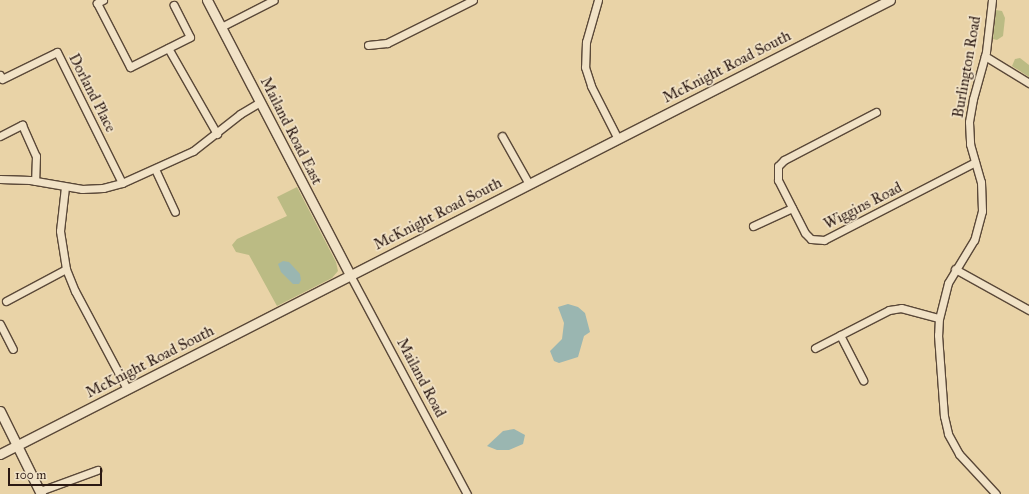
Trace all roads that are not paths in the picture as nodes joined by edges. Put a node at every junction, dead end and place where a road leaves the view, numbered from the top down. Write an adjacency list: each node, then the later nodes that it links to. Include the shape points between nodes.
1 (103, 0): 11 (street, via 97,3 130,67)
2 (207, 0): 9 (street, Mailand Road East)
3 (274, 0): 9 (street)
4 (473, 0): 10 (street, via 387,43)
5 (598, 0): 20 (street, via 586,42 585,67 591,86)
6 (890, 0): 20 (street, McKnight Road South)
7 (992, 0): 12 (street, Burlington Road)
8 (174, 5): 11 (street, via 190,37)
9 (221, 27): 15 (street, Mailand Road East)
10 (368, 45)
11 (168, 48): 17 (street)
12 (985, 56): 14 (street); 21 (street, Burlington Road, via 969,122 970,144)
13 (0, 75): 25 (street, Dorland Place, via 2,79 57,52)
14 (1029, 83)
15 (260, 102): 17 (street, via 240,114); 33 (street, Mailand Road East)
16 (876, 112): 28 (street, Wiggins Road, via 781,163 776,175)
17 (217, 134): 22 (street, via 193,151)
18 (0, 136): 24 (street, via 22,125 36,156)
19 (502, 136): 26 (street)
20 (618, 139): 26 (street, McKnight Road South)
21 (975, 162): 28 (street, Wiggins Road, via 820,241 808,237); 32 (street, Burlington Road, via 983,198 980,224 974,240)
22 (155, 169): 25 (street); 29 (street)
23 (0, 179): 24 (street)
24 (35, 181): 27 (street)
25 (122, 184): 27 (street, via 92,189)
26 (529, 184): 33 (street, McKnight Road South)
27 (65, 186): 31 (street, via 60,231)
28 (792, 208): 30 (street)
29 (175, 212)
30 (753, 226)
31 (66, 269): 34 (street); 42 (street)
32 (955, 269): 35 (street); 36 (street, Burlington Road, via 943,298)
33 (350, 275): 42 (street, McKnight Road South); 48 (street, Mailand Road)
34 (6, 301)
35 (1029, 310)
36 (939, 318): 38 (street, via 895,309); 49 (street, Burlington Road, via 944,416 948,434 959,454)
37 (0, 324): 40 (street)
38 (840, 335): 39 (street); 41 (street)
39 (815, 348)
40 (13, 349)
41 (863, 380)
42 (127, 389): 44 (street, McKnight Road South)
43 (0, 411): 44 (street)
44 (18, 445): 45 (street, McKnight Road South); 47 (street)
45 (0, 454)
46 (97, 470): 47 (street)
47 (40, 492)
48 (467, 494)
49 (996, 494)

